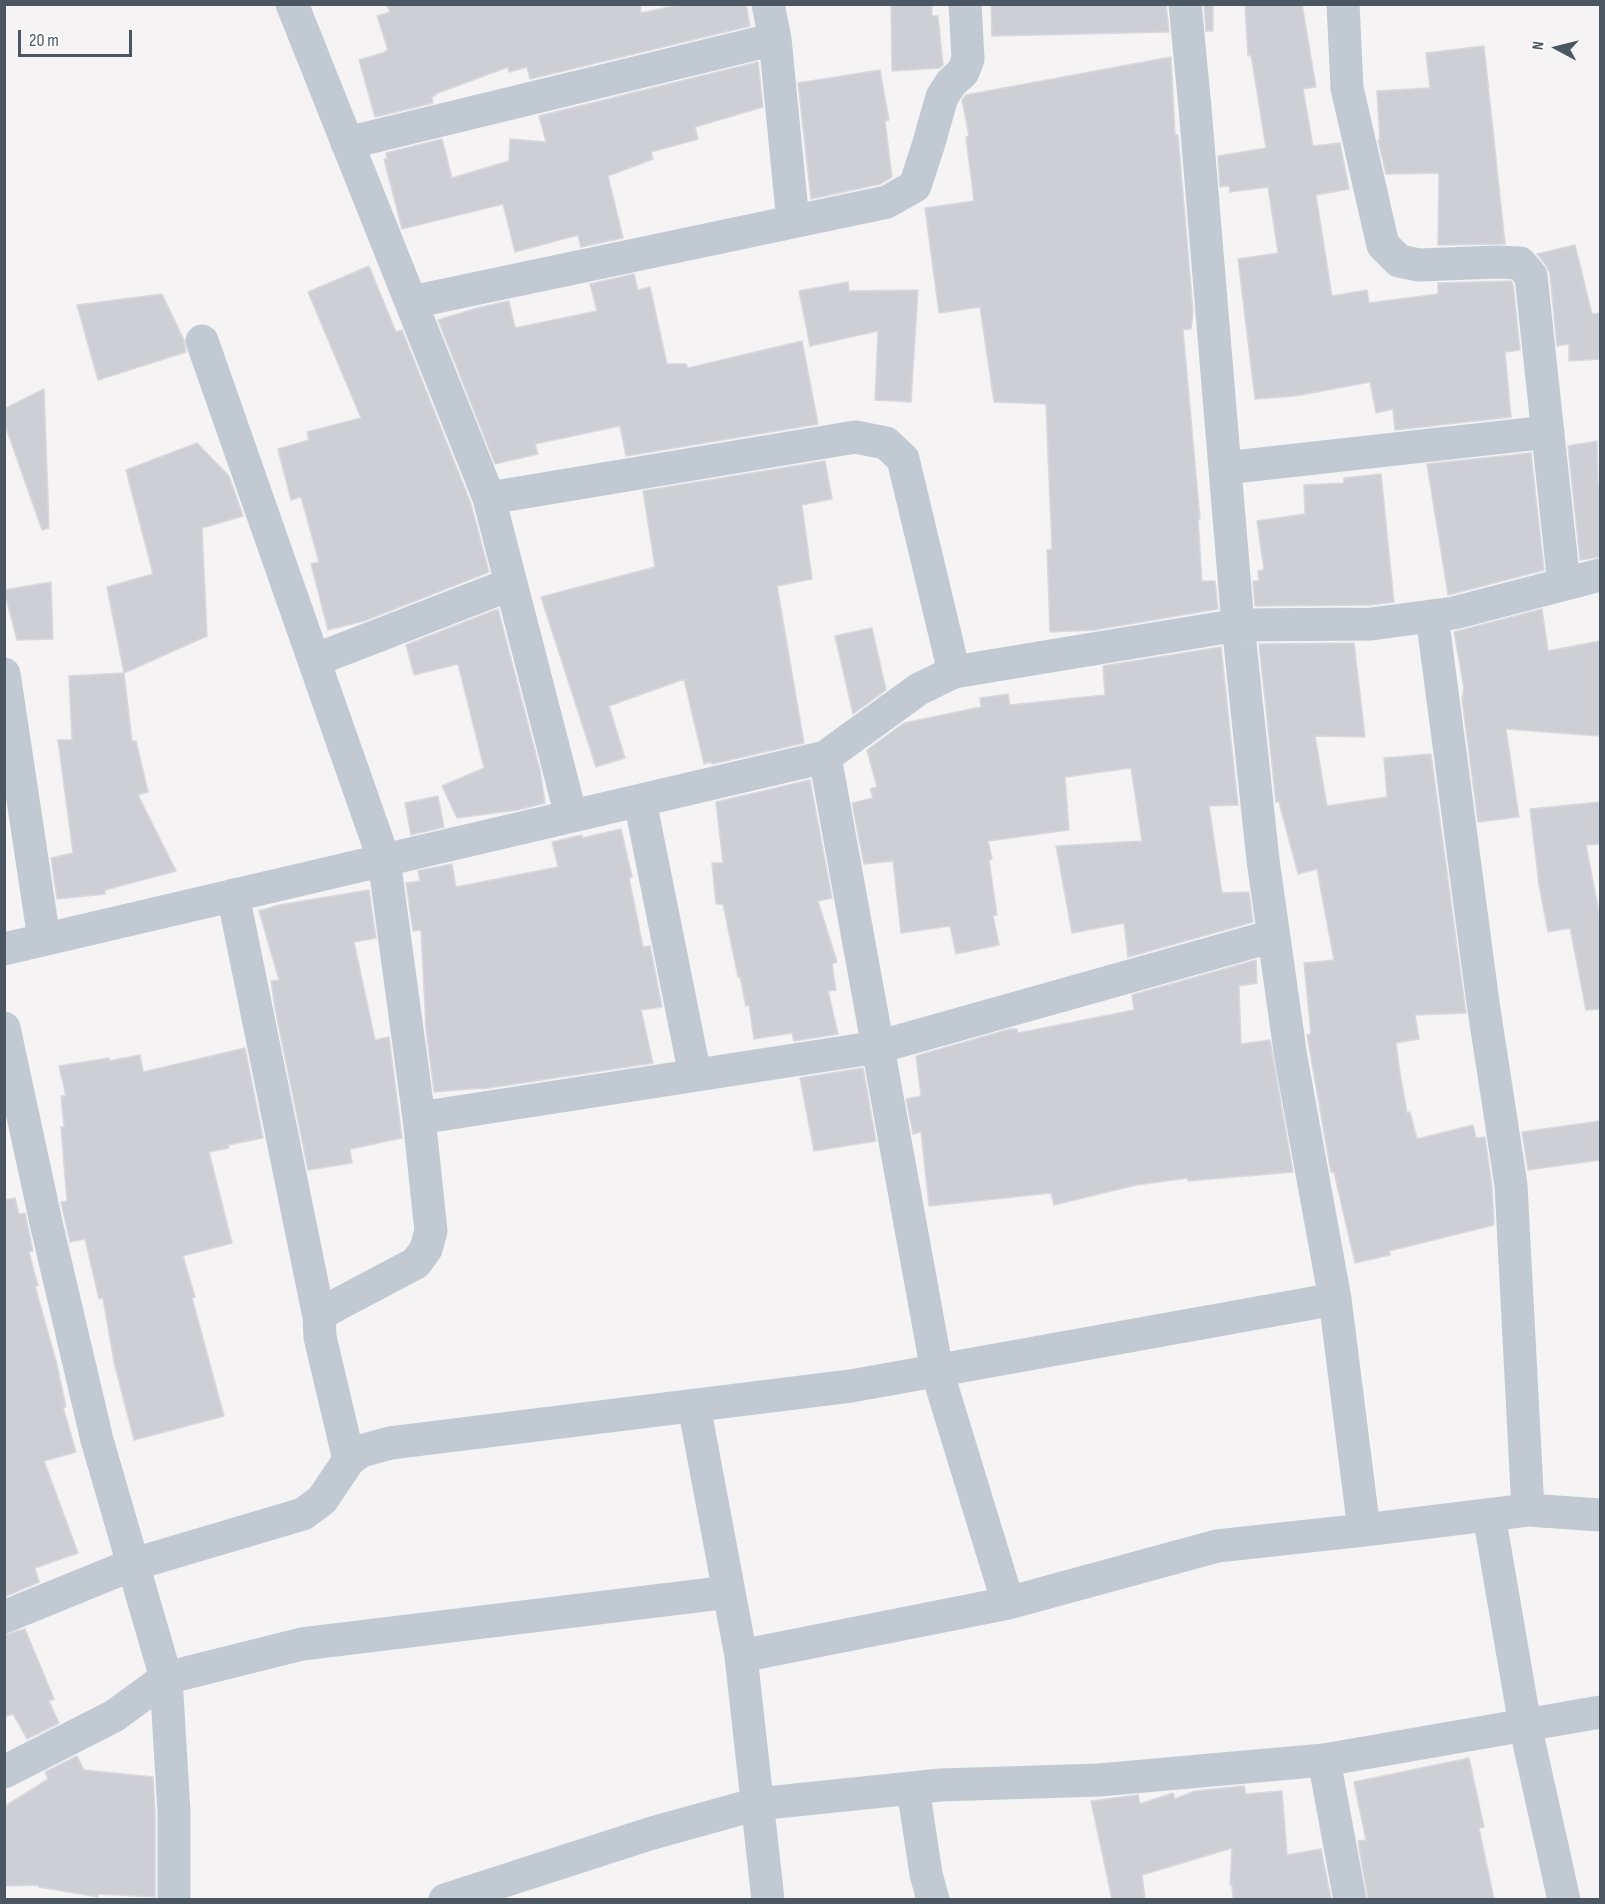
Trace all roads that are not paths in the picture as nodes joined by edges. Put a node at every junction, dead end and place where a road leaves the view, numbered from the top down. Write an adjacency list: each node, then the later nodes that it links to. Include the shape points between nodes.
1 (292, 4): 7 (street)
2 (768, 4): 6 (street)
3 (965, 4): 8 (street, via 968,59 963,72 942,97 915,186 887,202)
4 (1185, 4): 12 (street)
5 (1343, 4): 11 (street, via 1347,88 1383,245 1399,261 1419,265 1520,263 1531,276)
6 (775, 39): 7 (street); 8 (street)
7 (347, 143): 9 (street)
8 (793, 222): 9 (street)
9 (412, 302): 13 (street)
10 (202, 341): 19 (street)
11 (1548, 432): 12 (street); 16 (street)
12 (1225, 468): 18 (street)
13 (489, 498): 15 (street); 20 (street, via 855,437 886,443 903,459)
14 (1600, 575): 16 (street)
15 (511, 584): 19 (street); 24 (street)
16 (1564, 585): 17 (street)
17 (1432, 616): 18 (street, via 1371,624); 39 (street, via 1511,1185)
18 (1238, 625): 20 (street); 27 (street)
19 (315, 660): 25 (street)
20 (954, 672): 22 (street, via 919,689)
21 (4, 674): 28 (street)
22 (825, 757): 23 (street); 31 (street)
23 (640, 801): 24 (street); 32 (street)
24 (571, 816): 25 (street)
25 (384, 860): 26 (street); 33 (street)
26 (233, 895): 28 (street); 35 (street)
27 (1273, 936): 31 (street); 34 (street)
28 (44, 939): 29 (street)
29 (4, 948)
30 (4, 1028): 43 (street, via 97,1440)
31 (878, 1047): 32 (street); 36 (street)
32 (695, 1075): 33 (street)
33 (419, 1118): 35 (street, via 431,1231 426,1250 416,1263)
34 (1335, 1299): 36 (street); 42 (street)
35 (319, 1317): 38 (street)
36 (936, 1371): 37 (street); 45 (street)
37 (693, 1406): 38 (street, via 390,1443 362,1451); 44 (street)
38 (349, 1460): 43 (street, via 322,1500 303,1514)
39 (1528, 1510): 40 (street); 41 (street)
40 (1489, 1515): 42 (street); 50 (street)
41 (1600, 1515)
42 (1364, 1530): 45 (street, via 1217,1546)
43 (134, 1564): 46 (street); 48 (street)
44 (729, 1592): 47 (street); 48 (street, via 302,1644)
45 (1008, 1603): 47 (street)
46 (4, 1617)
47 (741, 1656): 54 (street)
48 (166, 1678): 52 (street, via 114,1716); 55 (street, via 174,1812)
49 (1600, 1712): 50 (street)
50 (1525, 1725): 51 (street); 60 (street)
51 (1324, 1760): 53 (street, via 1099,1780); 59 (street)
52 (4, 1772)
53 (913, 1788): 54 (street); 58 (street)
54 (757, 1804): 56 (street); 57 (street)
55 (174, 1899)
56 (445, 1899)
57 (768, 1899)
58 (933, 1899)
59 (1350, 1899)
60 (1564, 1899)

